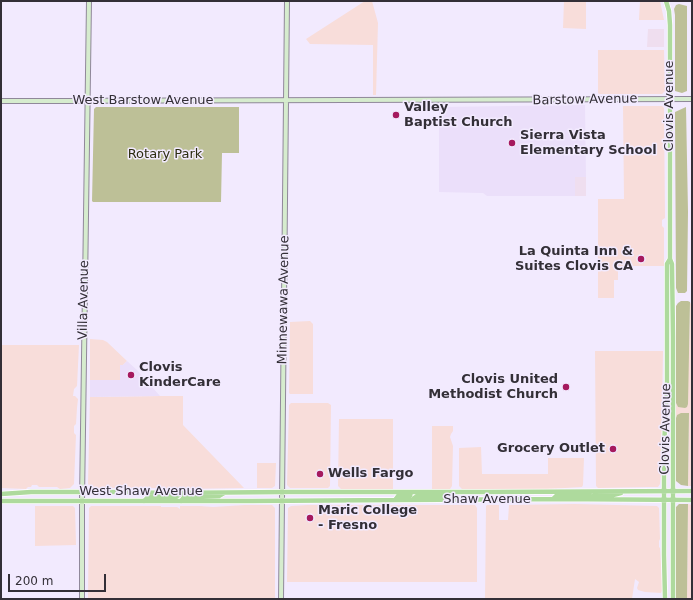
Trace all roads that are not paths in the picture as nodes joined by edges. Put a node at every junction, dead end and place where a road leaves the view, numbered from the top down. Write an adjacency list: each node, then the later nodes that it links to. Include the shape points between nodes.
1 (89, 1): 7 (main road, Villa Avenue)
2 (287, 1): 8 (main road, Minnewawa Avenue)
3 (666, 1): 4 (main road, Clovis Avenue, via 670,25)
4 (670, 99): 5 (main road, Barstow Avenue); 8 (main road, Barstow Avenue); 9 (main road, Clovis Avenue)
5 (692, 100)
6 (1, 101): 7 (main road, West Barstow Avenue)
7 (88, 101): 8 (main road, West Barstow Avenue); 17 (main road, Villa Avenue)
8 (286, 101): 18 (main road, Minnewawa Avenue)
9 (670, 259): 10 (main road, Clovis Avenue); 10 (main road, Clovis Avenue, via 667,264)
10 (670, 298): 11 (main road, Clovis Avenue); 12 (main road, Clovis Avenue)
11 (667, 347): 12 (main road, via 670,350); 14 (main road, Clovis Avenue)
12 (673, 386): 15 (main road, Clovis Avenue)
13 (626, 491): 14 (main road, Shaw Avenue); 21 (main road, Shaw Avenue); 26 (main road, via 593,496)
14 (664, 491): 15 (main road, Shaw Avenue); 30 (main road, Clovis Avenue)
15 (673, 491): 16 (main road, Shaw Avenue); 31 (main road, Clovis Avenue)
16 (692, 491)
17 (82, 492): 22 (main road, West Shaw Avenue); 24 (main road, West Shaw Avenue); 34 (main road, Villa Avenue)
18 (282, 492): 19 (main road, Shaw Avenue); 23 (main road, West Shaw Avenue); 36 (main road, Minnewawa Avenue)
19 (411, 492): 20 (main road, Shaw Avenue); 28 (main road, via 410,496 398,496)
20 (455, 492): 21 (main road, Shaw Avenue); 29 (main road, via 437,496 417,496)
21 (590, 492): 25 (main road, via 588,496 556,496)
22 (179, 493): 23 (main road, West Shaw Avenue); 35 (main road, via 176,497 148,497)
23 (224, 493): 27 (main road, via 219,496 184,497)
24 (1, 494)
25 (553, 499): 26 (main road, Shaw Avenue); 29 (main road, Shaw Avenue)
26 (590, 499): 30 (main road, Shaw Avenue)
27 (182, 500): 35 (main road, West Shaw Avenue); 36 (main road, West Shaw Avenue)
28 (395, 500): 29 (main road, Shaw Avenue); 36 (main road, Shaw Avenue)
29 (414, 500)
30 (664, 500): 31 (main road, Shaw Avenue); 39 (main road, Clovis Avenue)
31 (673, 500): 32 (main road, Shaw Avenue); 40 (main road, Clovis Avenue)
32 (692, 500)
33 (1, 501): 34 (main road, West Shaw Avenue)
34 (82, 501): 35 (main road, West Shaw Avenue); 37 (main road, Villa Avenue)
35 (144, 501)
36 (281, 501): 38 (main road, Minnewawa Avenue)
37 (82, 599)
38 (281, 599)
39 (665, 599)
40 (673, 599)

